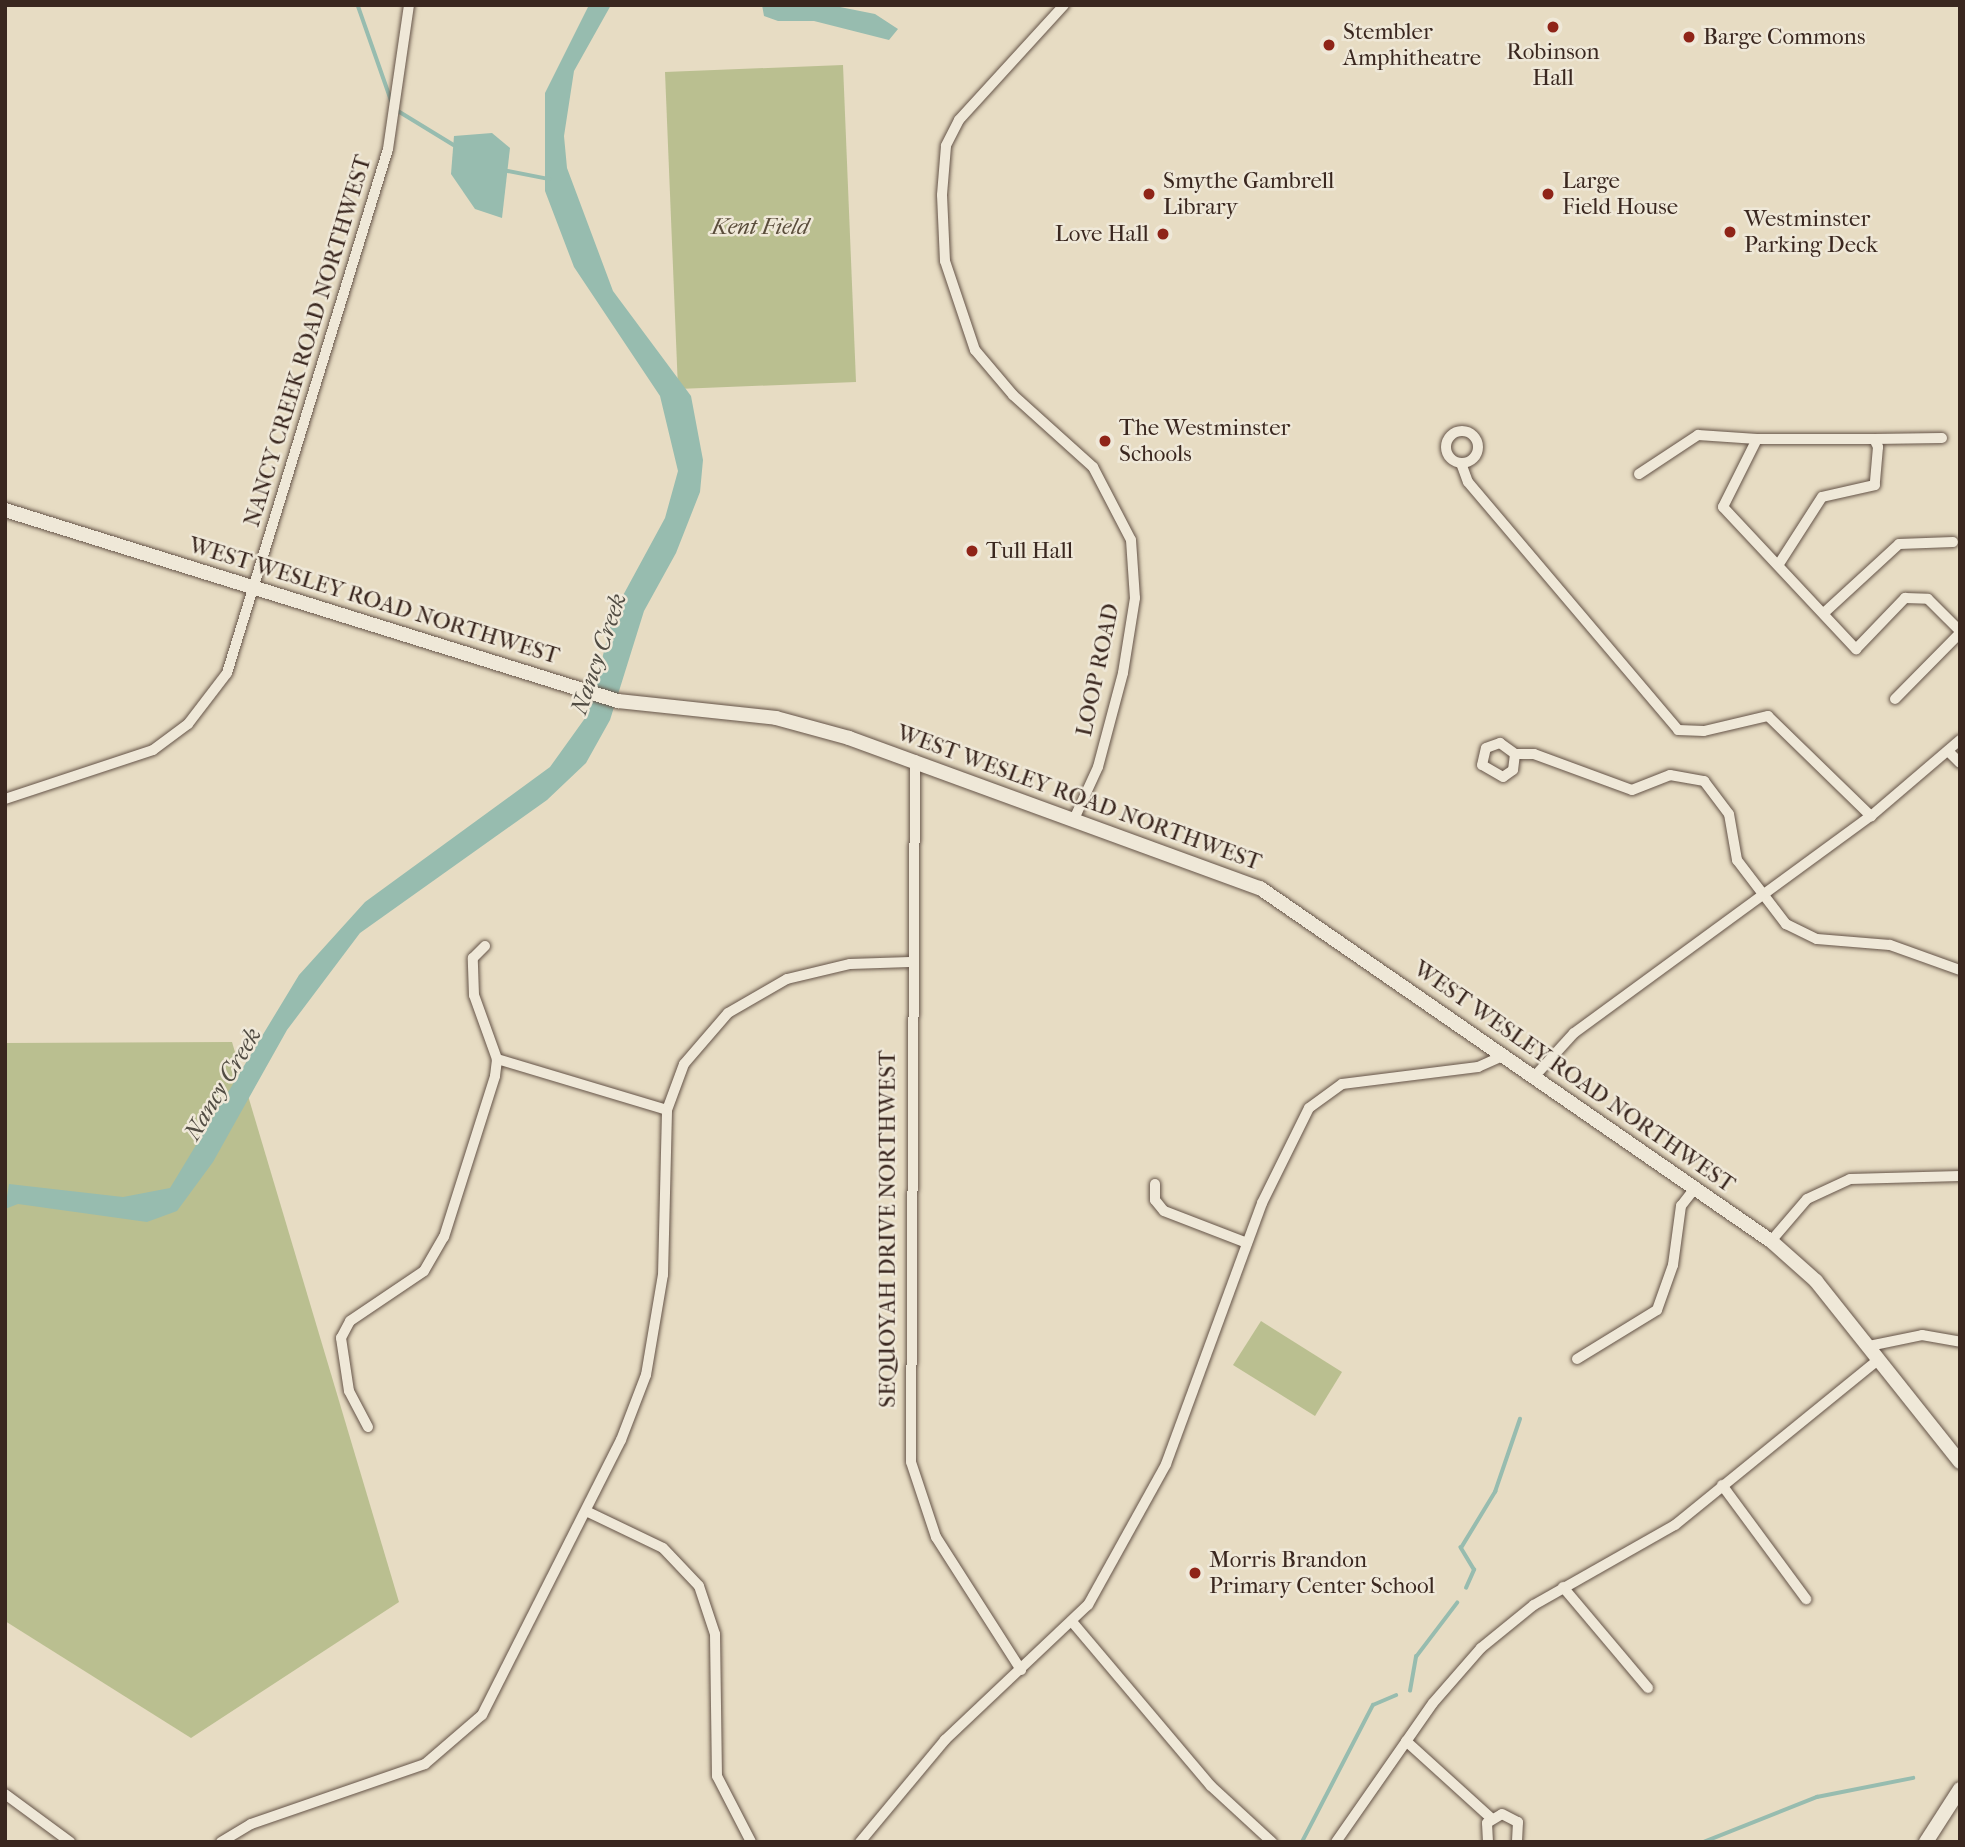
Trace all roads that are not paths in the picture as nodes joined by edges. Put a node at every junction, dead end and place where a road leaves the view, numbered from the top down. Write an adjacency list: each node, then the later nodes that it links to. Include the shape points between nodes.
1 (409, 5): 11 (street, NANCY CREEK ROAD NORTHWEST, via 388,149)
2 (1064, 5): 22 (street, LOOP ROAD, via 959,120 946,146 942,195 945,261 975,350 1013,395 1093,467 1131,540 1135,598 1122,673 1098,767)
3 (1942, 438): 5 (street)
4 (1757, 439): 5 (street); 7 (street, via 1698,435); 10 (street, via 1723,507)
5 (1874, 439): 10 (street, via 1875,485 1822,498)
6 (1461, 463): 21 (street, via 1468,482 1678,730 1704,731 1768,716)
7 (1639, 474)
8 (5, 510): 11 (street, WEST WESLEY ROAD NORTHWEST)
9 (1953, 542): 12 (street, via 1899,544)
10 (1779, 564): 12 (street)
11 (254, 588): 18 (street, WEST WESLEY ROAD NORTHWEST, via 647,707 776,718); 20 (street, NANCY CREEK ROAD NORTHWEST, via 227,673 182,729 133,760)
12 (1825, 612): 13 (street, via 1856,649 1905,598 1928,599)
13 (1960, 632): 14 (street)
14 (1895, 699)
15 (1960, 740): 16 (street)
16 (1948, 751): 19 (street); 21 (street)
17 (1515, 754): 23 (street, via 1534,754 1632,790 1685,774 1704,781 1720,795 1737,860)
18 (915, 760): 22 (street, WEST WESLEY ROAD NORTHWEST); 25 (street, SEQUOYAH DRIVE NORTHWEST)
19 (1960, 763)
20 (5, 799)
21 (1871, 816): 23 (street)
22 (1075, 817): 27 (street, WEST WESLEY ROAD NORTHWEST, via 1260,888)
23 (1763, 893): 26 (street, via 1786,924 1804,934 1890,945); 29 (street, via 1574,1033)
24 (485, 946): 28 (street, via 473,958 474,995)
25 (910, 962): 30 (street, via 819,968 741,1003 693,1049); 47 (street, SEQUOYAH DRIVE NORTHWEST, via 911,1462 936,1537)
26 (1960, 970)
27 (1503, 1056): 29 (street, WEST WESLEY ROAD NORTHWEST); 35 (street, via 1478,1068 1368,1077 1324,1094 1297,1125)
28 (497, 1059): 30 (street); 40 (street, via 485,1121 432,1261 344,1329 349,1391)
29 (1534, 1077): 33 (street, WEST WESLEY ROAD NORTHWEST)
30 (667, 1110): 43 (street, via 656,1336 633,1413)
31 (1960, 1176): 34 (street, via 1850,1179 1807,1199)
32 (1155, 1184): 35 (street, via 1155,1200 1164,1211)
33 (1695, 1188): 34 (street, WEST WESLEY ROAD NORTHWEST); 38 (street, via 1681,1206 1674,1265 1657,1310)
34 (1772, 1241): 37 (street, WEST WESLEY ROAD NORTHWEST, via 1816,1281)
35 (1247, 1243): 46 (street, via 1166,1464)
36 (1960, 1342): 37 (street, via 1922,1335)
37 (1869, 1346): 39 (street, WEST WESLEY ROAD NORTHWEST)
38 (1577, 1359)
39 (1880, 1359): 41 (street, WEST WESLEY ROAD NORTHWEST); 42 (street)
40 (368, 1427)
41 (1960, 1462)
42 (1722, 1486): 44 (street, via 1653,1539); 45 (street)
43 (586, 1511): 54 (street, via 498,1691 463,1737 408,1773 251,1824); 55 (street, via 663,1548 699,1586 715,1634 717,1776)
44 (1563, 1587): 48 (street); 49 (street, via 1481,1648)
45 (1806, 1600)
46 (1074, 1624): 47 (street); 57 (street, via 1202,1776)
47 (1021, 1670): 56 (street, via 945,1740)
48 (1647, 1688)
49 (1406, 1741): 52 (street); 58 (street)
50 (1960, 1789): 61 (street)
51 (5, 1794): 53 (street)
52 (1491, 1818): 59 (street); 60 (street, via 1514,1818)
53 (70, 1842)
54 (221, 1842)
55 (751, 1842)
56 (860, 1842)
57 (1272, 1842)
58 (1336, 1842)
59 (1488, 1842)
60 (1517, 1842)
61 (1926, 1842)

